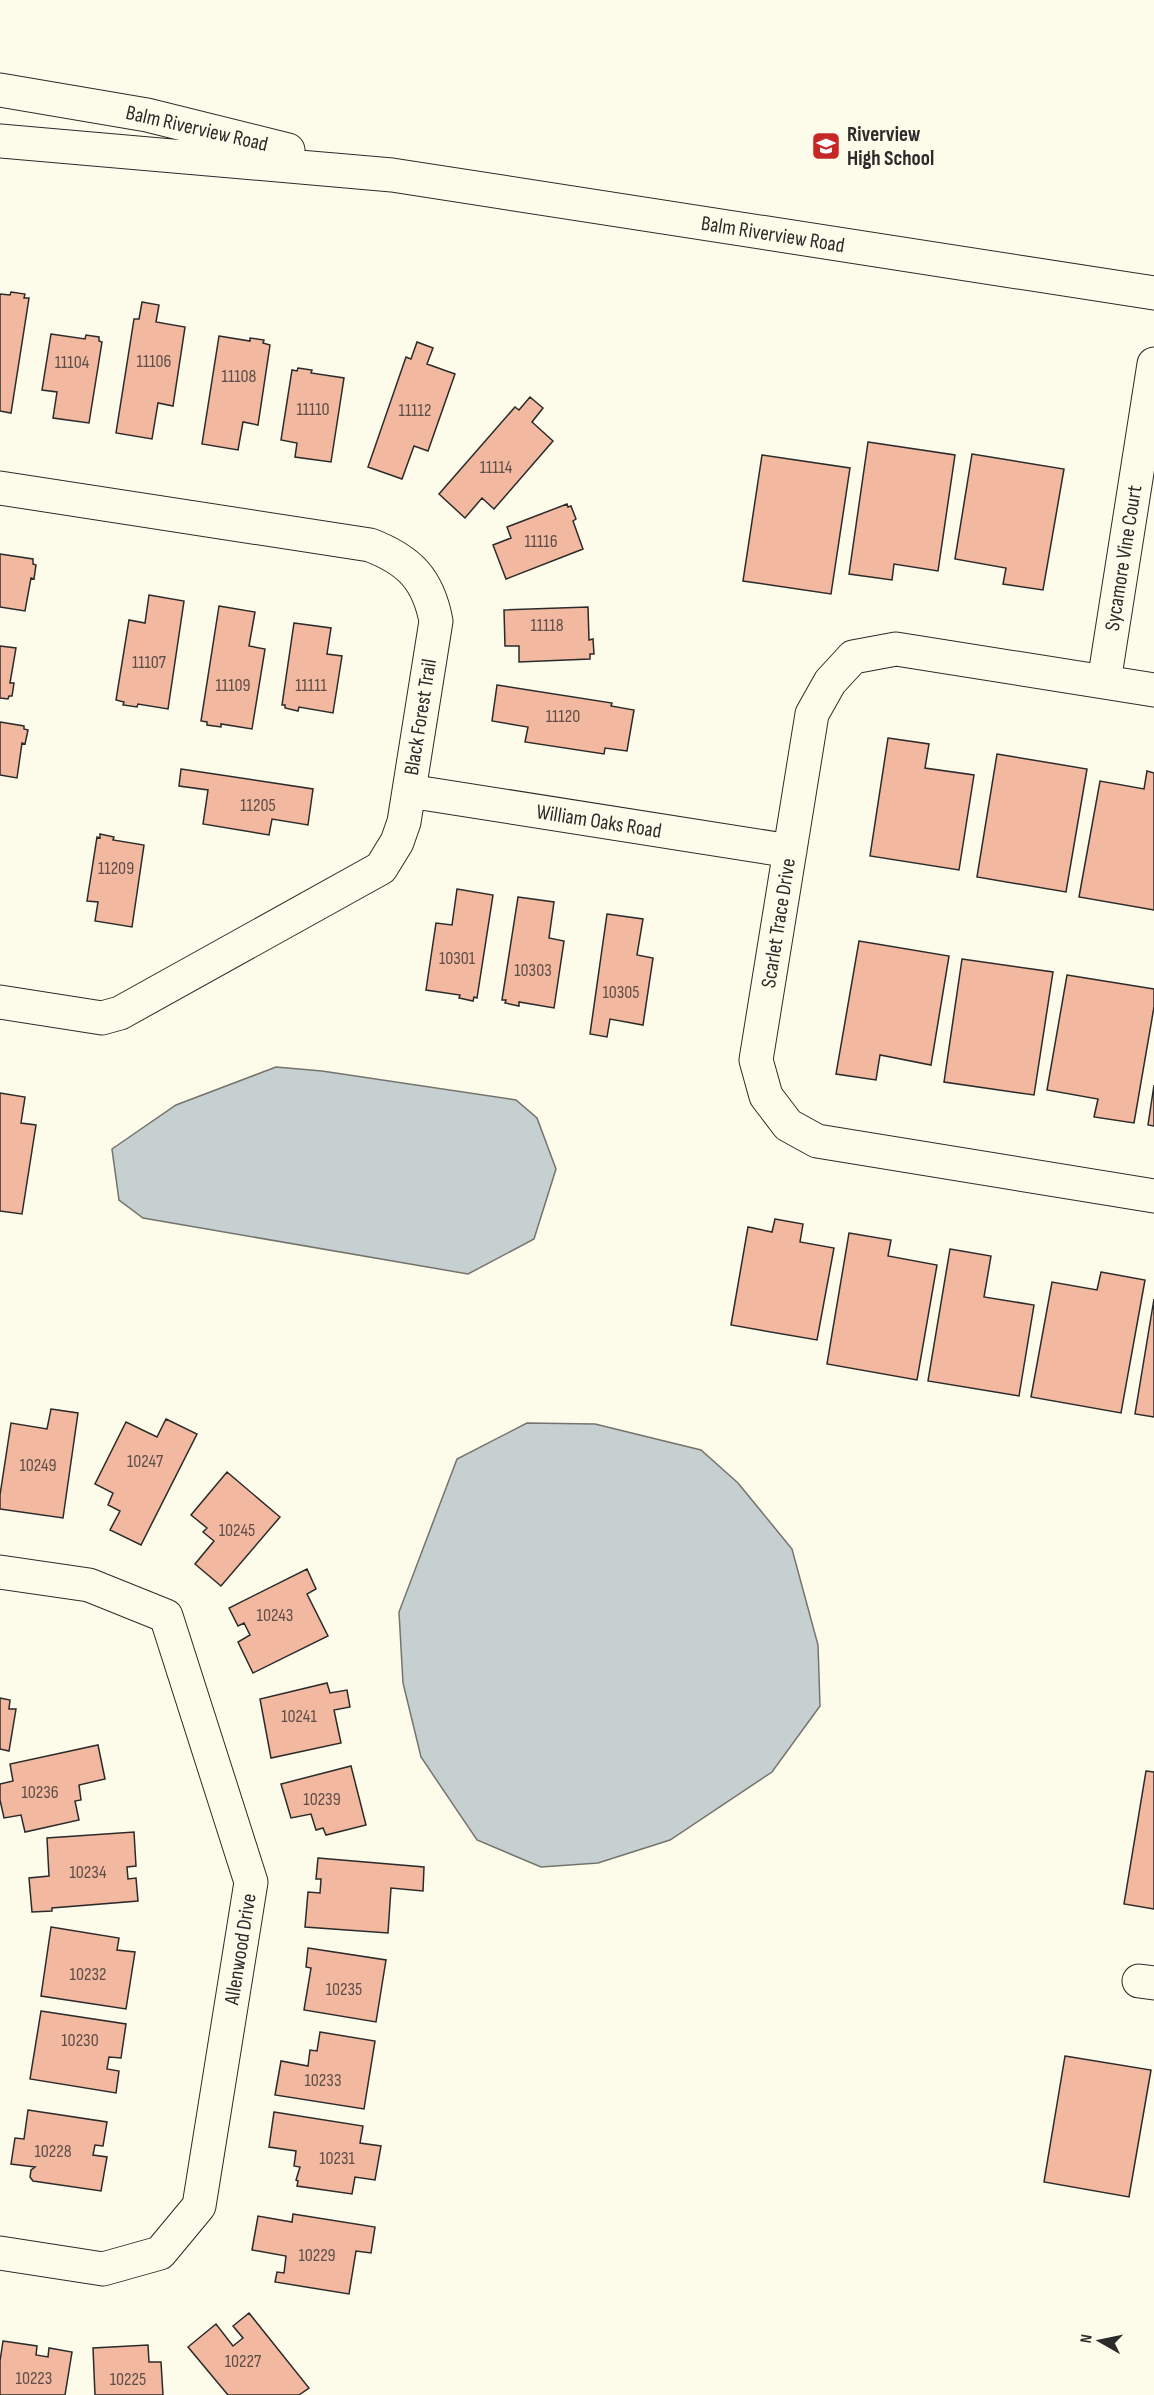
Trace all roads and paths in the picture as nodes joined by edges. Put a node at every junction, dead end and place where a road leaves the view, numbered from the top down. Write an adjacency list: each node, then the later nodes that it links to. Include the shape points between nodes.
1 (0, 90): 3 (street, Balm Riverview Road, via 147,115)
2 (0, 141): 3 (street, Balm Riverview Road)
3 (392, 175): 4 (street, Balm Riverview Road)
4 (1154, 293)
5 (1154, 364): 7 (street, Sycamore Vine Court)
6 (0, 488): 9 (street, Black Forest Trail, via 370,545 409,565 432,601 436,621)
7 (1104, 682): 8 (street, Scarlet Trace Drive); 10 (street, Scarlet Trace Drive, via 896,649 853,657 830,682 812,714)
8 (1154, 690)
9 (409, 791): 10 (street, William Oaks Road); 11 (street, Black Forest Trail, via 397,842 381,868 142,1003 102,1018)
10 (790, 851): 12 (street, Scarlet Trace Drive, via 756,1060 766,1096 788,1125 817,1141)
11 (0, 1002)
12 (1154, 1196)
13 (0, 1572): 14 (street, Allenwood Drive, via 88,1585 166,1616 251,1882 199,2206 160,2253 103,2269)
14 (0, 2253)

